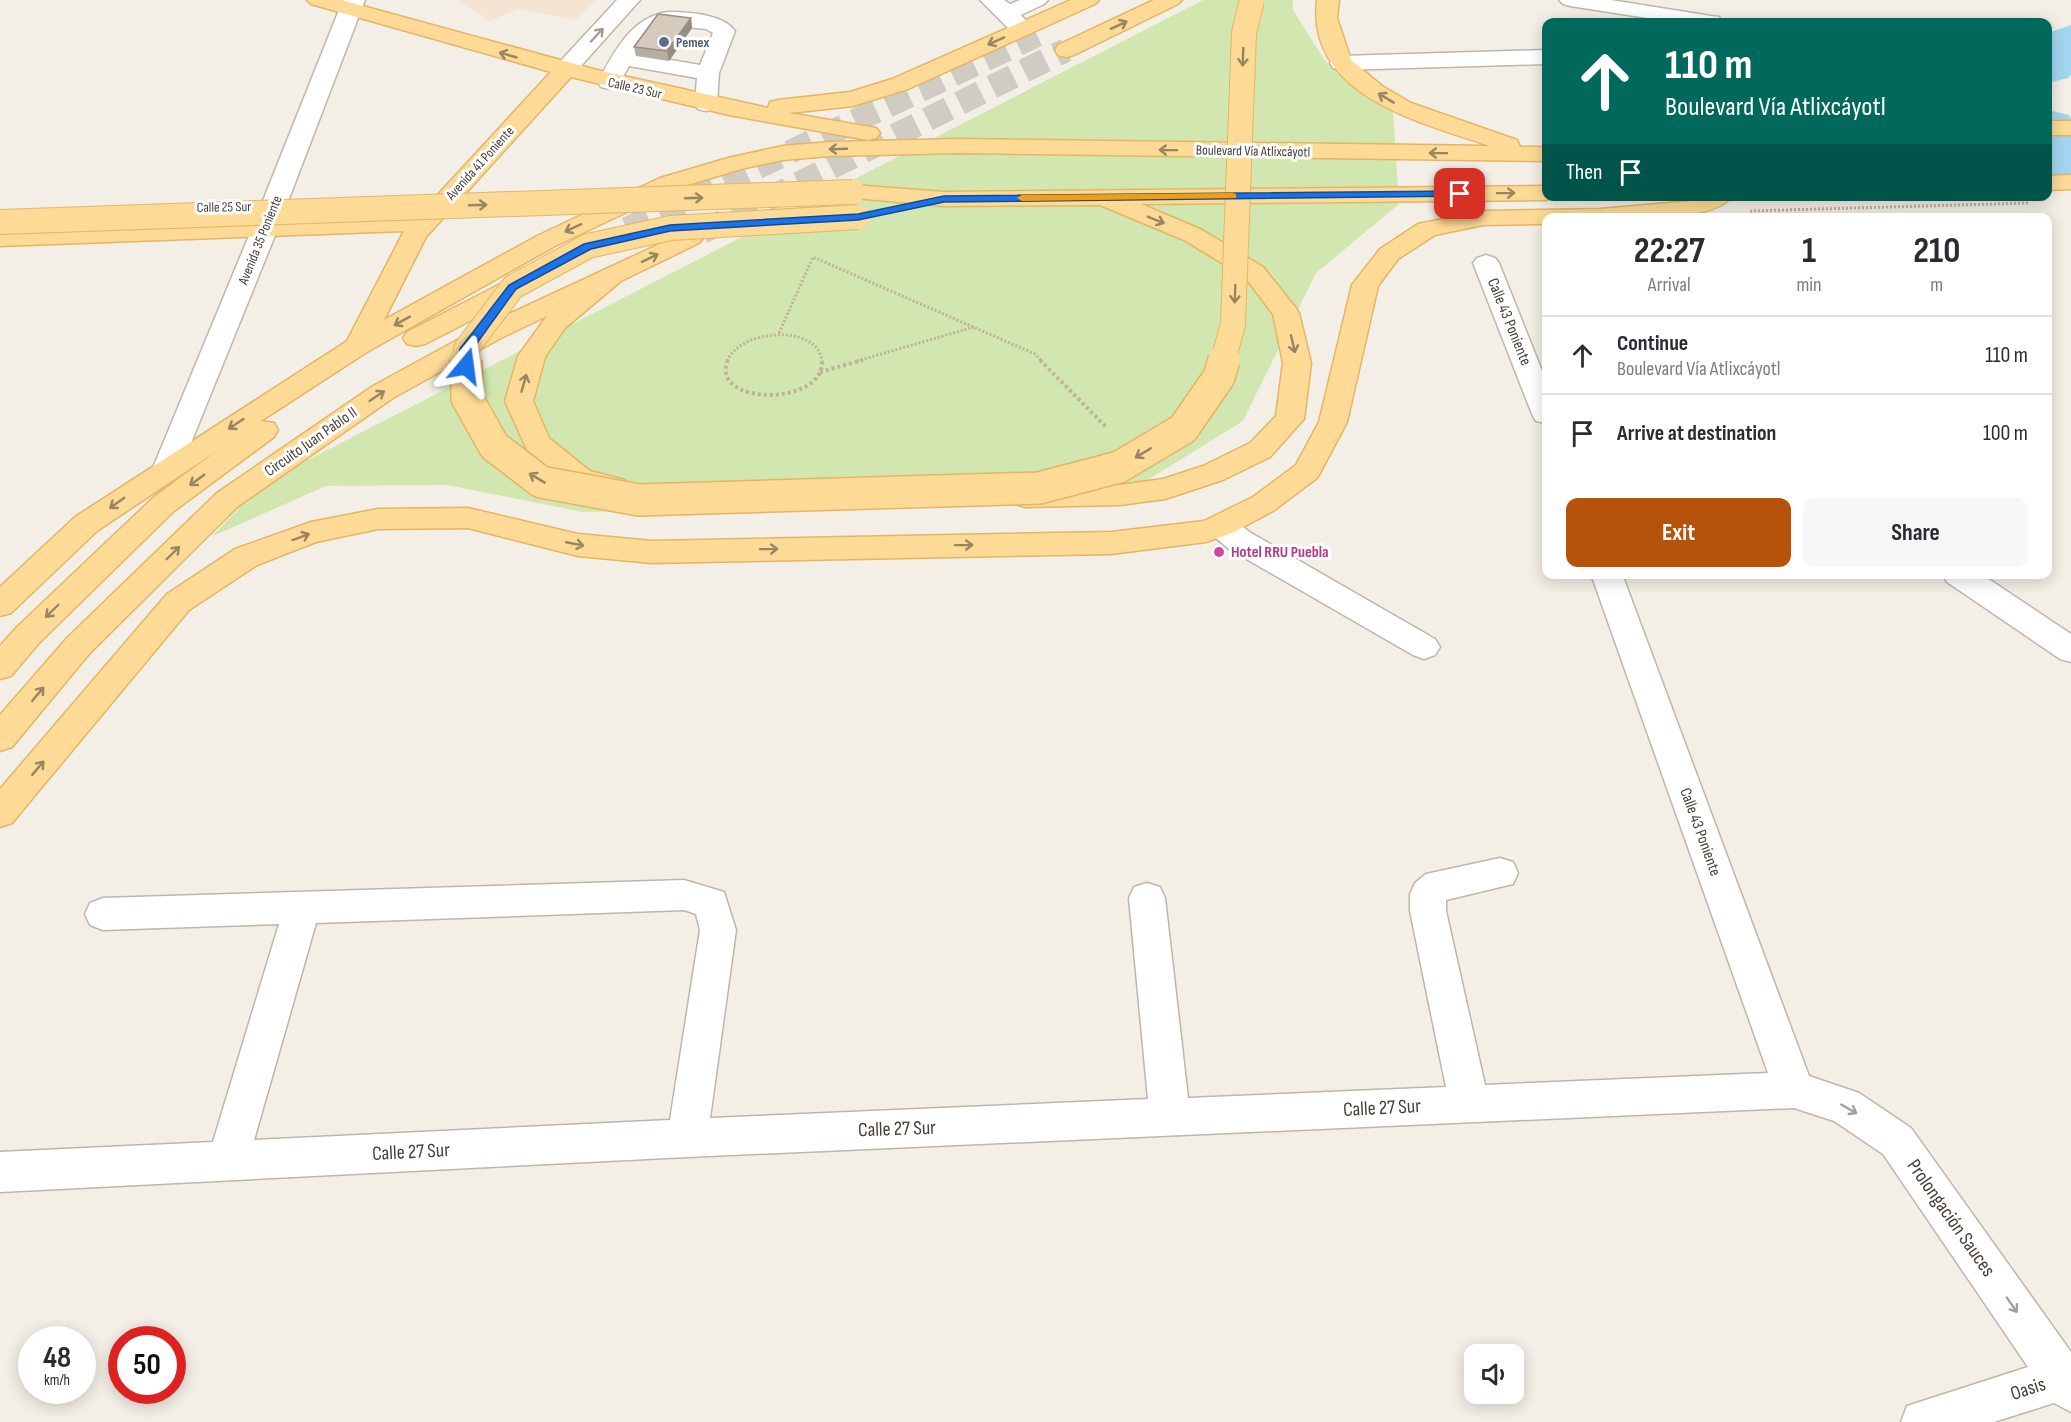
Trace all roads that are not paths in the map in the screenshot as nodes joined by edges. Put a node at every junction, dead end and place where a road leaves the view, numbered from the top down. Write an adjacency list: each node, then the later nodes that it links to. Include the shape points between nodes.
1 (318, 0): 11 (main road, Calle 23 Sur)
2 (629, 0): 18 (street, Avenida 41 Poniente, one-way to 2)
3 (991, 0): 13 (street)
4 (1037, 0): 13 (street)
5 (1088, 0): 13 (main road)
6 (1111, 0): 13 (main road)
7 (1171, 0): 14 (main road, one-way to 7)
8 (1252, 0): 34 (main road, one-way to 34, bridge, via 1244,33 1233,324 1219,377 1183,429 1119,467 1039,488 639,500 542,482 494,446 467,398 466,349 513,287 588,246 670,228)
9 (1328, 0): 17 (main road, via 1326,18)
10 (1570, 0): 12 (street)
11 (351, 4): 18 (main road, Calle 23 Sur, one-way to 11); 37 (street, Avenida 35 Poniente)
12 (1685, 18)
13 (1023, 26): 22 (main road, one-way to 22, via 900,84 853,99)
14 (1066, 50)
15 (1542, 57): 17 (street)
16 (622, 58): 19 (street); 19 (street, via 654,22 677,19 711,24 720,26 724,36); 20 (street)
17 (1341, 63): 26 (main road, one-way to 17, via 1402,108)
18 (564, 71): 20 (main road, Calle 23 Sur); 32 (main road, Avenida 41 Poniente)
19 (708, 74): 21 (street)
20 (609, 82): 21 (main road, Calle 23 Sur)
21 (706, 104): 22 (main road, Calle 23 Sur)
22 (744, 111): 25 (main road, Calle 23 Sur)
23 (2052, 128): 24 (main road)
24 (2071, 128)
25 (959, 146): 27 (main road, Boulevard Vía Atlixcáyotl, one-way to 25); 46 (main road, one-way to 46, via 783,153 669,183 546,241)
26 (1542, 154)
27 (1542, 154)
28 (2071, 182): 29 (main road)
29 (2052, 189)
30 (1542, 193): 31 (main road, one-way to 30)
31 (1102, 197): 34 (main road, via 944,199); 45 (main road, one-way to 45, via 1193,235 1254,272 1286,313 1297,363 1290,419 1260,450 1213,473 1165,489 1120,495 682,503 580,478 537,443 519,401 532,356 556,322)
32 (447, 199): 37 (main road, Calle 25 Sur); 40 (main road, Avenida 41 Poniente)
33 (1714, 201): 36 (main road, via 1695,208)
34 (855, 205): 39 (main road, one-way to 34, bridge)
35 (0, 212): 37 (main road, Calle 25 Sur)
36 (1636, 213)
37 (270, 217): 40 (main road, Calle 25 Sur); 42 (main road, Calle 25 Sur); 48 (street, Avenida 35 Poniente)
38 (1542, 217): 49 (main road, via 1483,218 1427,229 1389,254 1365,285 1334,422 1307,471 1263,504)
39 (0, 222)
40 (425, 223): 46 (main road, Avenida 41 Poniente, via 415,234)
41 (627, 229): 55 (main road, Circuito Juan Pablo II, one-way to 55, via 384,354 302,403 164,504)
42 (0, 238)
43 (690, 238): 45 (main road, Circuito Juan Pablo II, one-way to 43)
44 (1486, 263): 47 (street, Calle 43 Poniente)
45 (610, 278): 56 (main road, Circuito Juan Pablo II, one-way to 45, via 78,646 227,500 383,392 492,332)
46 (358, 346): 48 (main road, one-way to 48)
47 (1542, 404)
48 (166, 470): 52 (main road, one-way to 52, via 86,524)
49 (1221, 526): 53 (street, via 1240,541); 57 (main road, one-way to 49, via 178,602 246,557 311,533 378,519 468,518 578,545 652,552 1111,543)
50 (1608, 579): 62 (street, Calle 43 Poniente)
51 (1965, 579): 54 (street)
52 (0, 605)
53 (1424, 647)
54 (2071, 650)
55 (0, 667)
56 (0, 738)
57 (0, 813)
58 (1500, 873): 63 (street, via 1439,885 1428,894 1428,911)
59 (1147, 898): 64 (street)
60 (302, 908): 61 (street); 65 (street, via 684,895 711,903 718,930); 66 (street)
61 (103, 914)
62 (1794, 1090): 63 (street, Calle 27 Sur); 68 (street, Prolongación Sauces, one-way to 68, via 1845,1106 1897,1141)
63 (1469, 1104): 64 (street, Calle 27 Sur)
64 (1170, 1118): 65 (street, Calle 27 Sur)
65 (687, 1138): 66 (street, Calle 27 Sur)
66 (228, 1161): 67 (street, Calle 27 Sur)
67 (0, 1173)
68 (2068, 1382): 69 (street, Oasis)
69 (1923, 1422)

